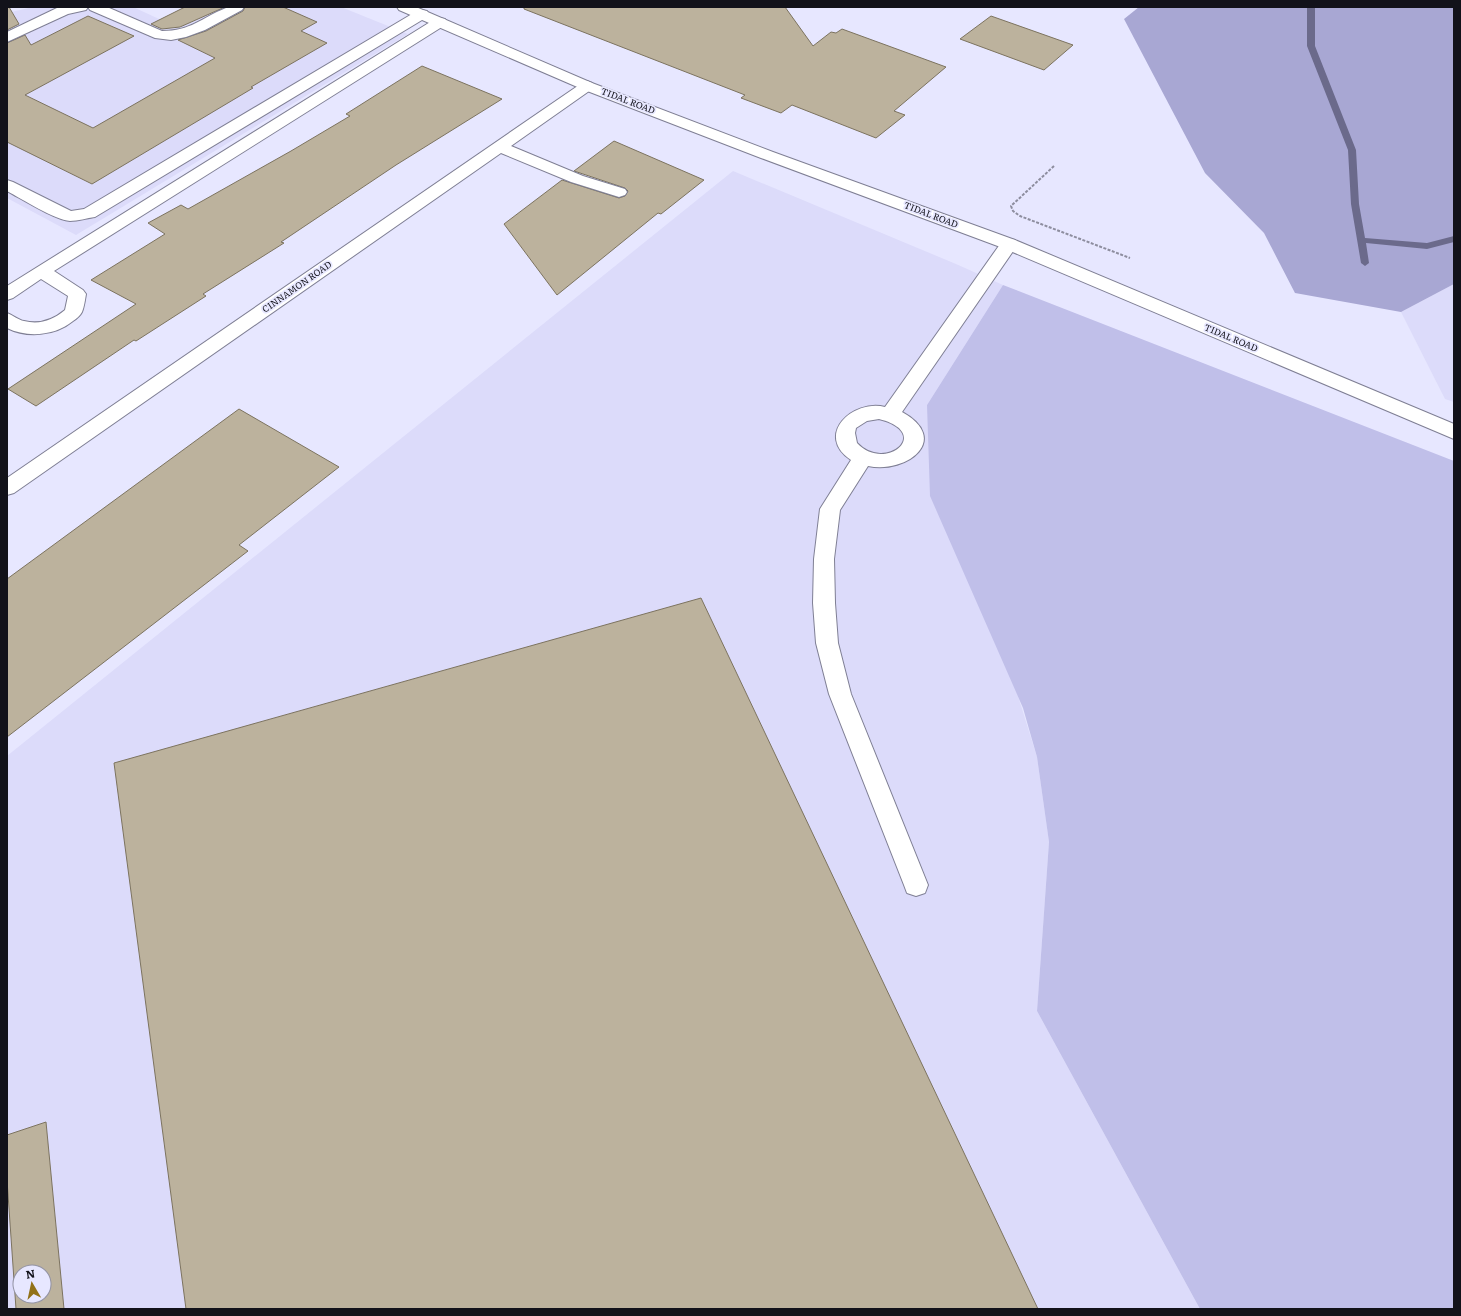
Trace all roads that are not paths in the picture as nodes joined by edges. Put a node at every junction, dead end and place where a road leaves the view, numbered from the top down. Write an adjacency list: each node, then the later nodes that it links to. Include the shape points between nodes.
1 (81, 7): 7 (main road, via 64,10)
2 (95, 7): 3 (main road, via 160,35 168,36 193,32)
3 (237, 7)
4 (404, 7): 5 (main road, TIDAL ROAD)
5 (422, 14): 6 (main road, TIDAL ROAD); 10 (main road, via 90,213 70,216)
6 (440, 22): 8 (main road, TIDAL ROAD); 13 (main road)
7 (7, 38)
8 (588, 86): 9 (main road, CINNAMON ROAD); 12 (main road, TIDAL ROAD)
9 (499, 147): 11 (main road, via 577,179); 19 (main road, CINNAMON ROAD)
10 (7, 185)
11 (619, 192)
12 (1009, 244): 16 (main road); 17 (main road, TIDAL ROAD)
13 (41, 271): 14 (main road); 15 (main road, via 76,294 73,312 53,326 29,328 9,322)
14 (7, 294)
15 (7, 319)
16 (890, 414): 18 (main road, via 867,414 850,422 845,437 854,452); 18 (main road, via 904,421 914,431 912,447 906,454 886,461)
17 (1454, 432)
18 (863, 457): 20 (main road, via 830,509 824,559 827,643 840,694)
19 (7, 488)
20 (916, 885)

